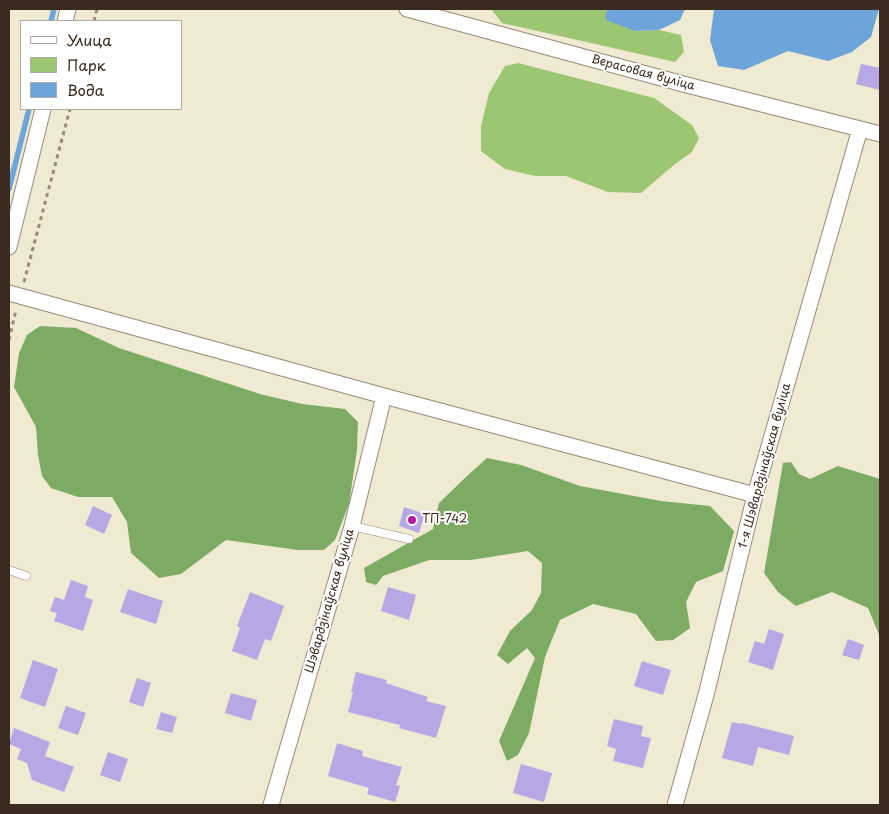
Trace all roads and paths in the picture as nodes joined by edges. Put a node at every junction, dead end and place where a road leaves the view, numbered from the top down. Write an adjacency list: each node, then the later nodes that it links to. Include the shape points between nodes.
1 (407, 9): 2 (street, Верасовая вуліца)
2 (444, 14): 5 (street, Верасовая вуліца, via 687,85)
3 (43, 110): 7 (street)
4 (70, 110): 8 (path)
5 (860, 129): 6 (street, Верасовая вуліца); 11 (street, 1-я Шэвардзінаўская вуліца)
6 (880, 134)
7 (9, 247)
8 (14, 295): 9 (path); 10 (street)
9 (9, 340)
10 (384, 396): 11 (street); 12 (street, Шэвардзінаўская вуліца)
11 (755, 495): 17 (street, 1-я Шэвардзінаўская вуліца, via 706,695)
12 (352, 526): 13 (lane); 16 (street, Шэвардзінаўская вуліца)
13 (409, 538)
14 (9, 570): 15 (lane)
15 (26, 576)
16 (271, 805)
17 (675, 805)

